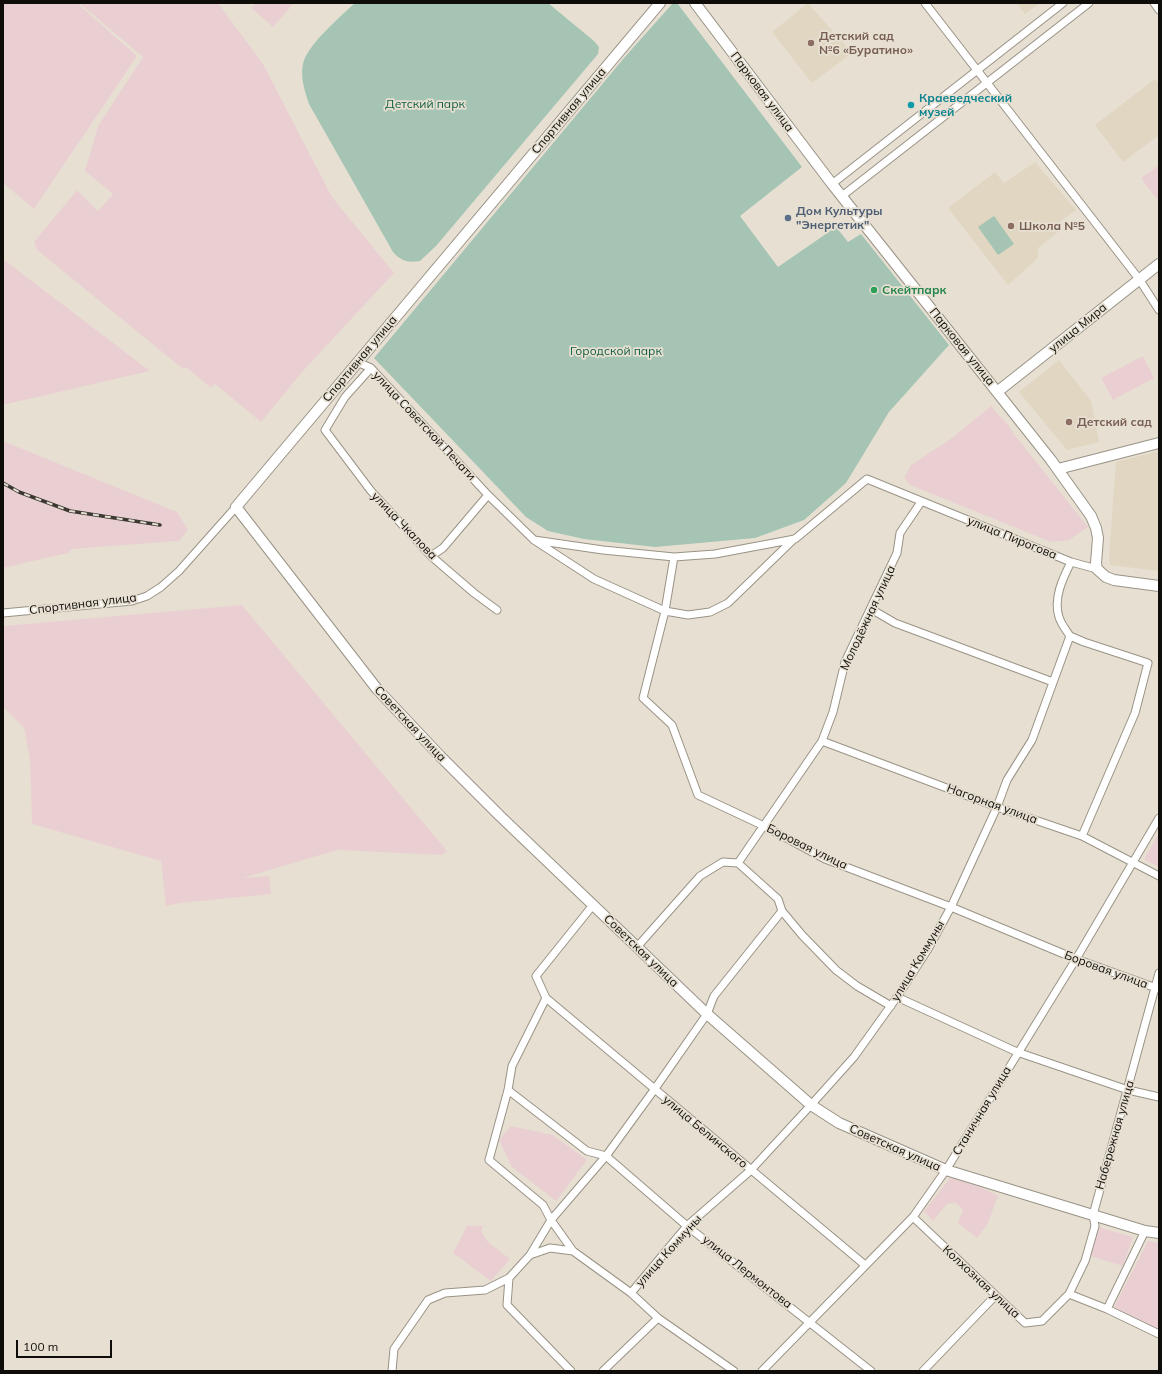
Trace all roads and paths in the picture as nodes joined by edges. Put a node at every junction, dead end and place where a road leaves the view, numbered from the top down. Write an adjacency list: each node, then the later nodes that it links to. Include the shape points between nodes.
1 (660, 3): 15 (street, Спортивная улица)
2 (694, 3): 10 (street, Парковая улица)
3 (925, 3): 8 (street)
4 (1063, 3): 8 (street)
5 (1089, 3): 9 (street)
6 (1154, 3): 7 (street)
7 (1159, 10)
8 (977, 69): 9 (street); 10 (street)
9 (987, 82): 11 (street); 13 (street)
10 (832, 184): 11 (street, Парковая улица)
11 (842, 196): 17 (street, Парковая улица)
12 (1159, 264): 13 (street, улица Мира)
13 (1139, 279): 14 (street); 17 (street, улица Мира)
14 (1159, 310)
15 (357, 362): 16 (street, улица Советской Печати); 23 (street, Спортивная улица)
16 (371, 368): 21 (street, улица Советской Печати); 26 (street, улица Чкалова, via 345,397 325,430 371,491)
17 (997, 392): 19 (street, Парковая улица)
18 (1159, 443): 19 (street)
19 (1058, 469): 29 (street, Парковая улица, via 1094,521 1098,538)
20 (867, 479): 22 (street, улица Пирогова); 24 (street, улица Советской Печати)
21 (488, 495): 25 (street, улица Советской Печати); 26 (street, via 443,548)
22 (921, 502): 28 (street, улица Пирогова); 31 (street, Молодёжная улица, via 900,533 897,553)
23 (236, 506): 34 (street, Спортивная улица, via 179,571 147,596 132,601); 45 (street, Советская улица, via 377,689 440,756)
24 (795, 539): 27 (street, via 715,554); 33 (street, улица Советской Печати, via 728,603 710,612 688,615)
25 (534, 540): 27 (street); 33 (street, улица Советской Печати, via 594,579)
26 (431, 556): 32 (street, улица Чкалова)
27 (674, 557): 33 (street, Боровая улица)
28 (1071, 562): 29 (street, улица Пирогова); 35 (street, via 1063,578 1057,608)
29 (1097, 569): 30 (street, улица Пирогова, via 1114,580)
30 (1159, 586)
31 (871, 609): 36 (street, via 895,623); 37 (street, Молодёжная улица, via 844,662 833,712)
32 (497, 610)
33 (665, 611): 40 (street, Боровая улица, via 643,698 672,725 698,795)
34 (3, 613)
35 (1070, 636): 36 (street, улица Коммуны); 41 (street, via 1148,663 1135,713)
36 (1053, 682): 38 (street, улица Коммуны, via 1032,740 1007,780)
37 (822, 741): 38 (street, Нагорная улица); 40 (street, Молодёжная улица)
38 (997, 807): 41 (street, Нагорная улица); 46 (street, улица Коммуны)
39 (1159, 818): 42 (street, Станичная улица)
40 (764, 826): 43 (street, Молодёжная улица); 46 (street, Боровая улица, via 825,859)
41 (1082, 836): 42 (street, Нагорная улица)
42 (1134, 862): 44 (street, Нагорная улица); 49 (street, Станичная улица)
43 (738, 863): 47 (street, via 778,899); 48 (street, via 723,862 700,876)
44 (1159, 876)
45 (593, 906): 48 (street, Советская улица); 53 (street, via 536,976)
46 (950, 907): 49 (street, Боровая улица); 52 (street, улица Коммуны, via 928,949)
47 (782, 911): 54 (street, via 836,970); 55 (street, via 714,996)
48 (637, 947): 55 (street, Советская улица)
49 (1076, 959): 51 (street, Боровая улица); 56 (street, Станичная улица)
50 (1159, 973): 51 (street, Набережная улица)
51 (1157, 988): 59 (street, Набережная улица)
52 (897, 997): 54 (street, улица Коммуны); 56 (street)
53 (546, 998): 57 (street, via 512,1066); 58 (street, улица Белинского)
54 (891, 1006): 61 (street, улица Коммуны, via 854,1058)
55 (707, 1014): 58 (street); 61 (street, Советская улица)
56 (1017, 1052): 59 (street); 64 (street, Станичная улица)
57 (508, 1090): 62 (street, улица Лермонтова, via 586,1151); 67 (street, via 489,1160 543,1205)
58 (654, 1090): 62 (street); 63 (street, улица Белинского)
59 (1128, 1090): 60 (street); 65 (street, Набережная улица)
60 (1159, 1097)
61 (811, 1105): 63 (street, улица Коммуны); 64 (street, Советская улица, via 839,1123)
62 (606, 1156): 67 (street); 68 (street, улица Лермонтова)
63 (751, 1170): 68 (street, улица Коммуны); 73 (street, улица Белинского)
64 (946, 1170): 65 (street, Советская улица); 66 (street, Станичная улица)
65 (1093, 1215): 69 (street, Советская улица); 76 (street, Набережная улица, via 1095,1226 1085,1261)
66 (913, 1217): 73 (street, Станичная улица); 77 (street, Колхозная улица)
67 (551, 1220): 71 (street); 72 (street)
68 (688, 1226): 75 (street, улица Коммуны); 80 (street, улица Лермонтова)
69 (1145, 1231): 70 (street, Советская улица); 78 (street)
70 (1159, 1233)
71 (573, 1251): 72 (street, via 550,1248); 75 (street)
72 (530, 1255): 74 (street)
73 (865, 1265): 80 (street, Станичная улица)
74 (509, 1278): 82 (street, via 485,1290 445,1294 428,1300 394,1349); 83 (street, via 507,1305)
75 (632, 1293): 79 (street)
76 (1069, 1294): 77 (street, Колхозная улица, via 1042,1320 1025,1323); 78 (street)
77 (995, 1296): 88 (street)
78 (1108, 1310): 81 (street)
79 (658, 1318): 84 (street); 85 (street)
80 (810, 1322): 86 (street, Станичная улица); 87 (street, улица Лермонтова)
81 (1159, 1334)
82 (392, 1371)
83 (571, 1371)
84 (602, 1371)
85 (734, 1371)
86 (762, 1371)
87 (871, 1371)
88 (923, 1371)

